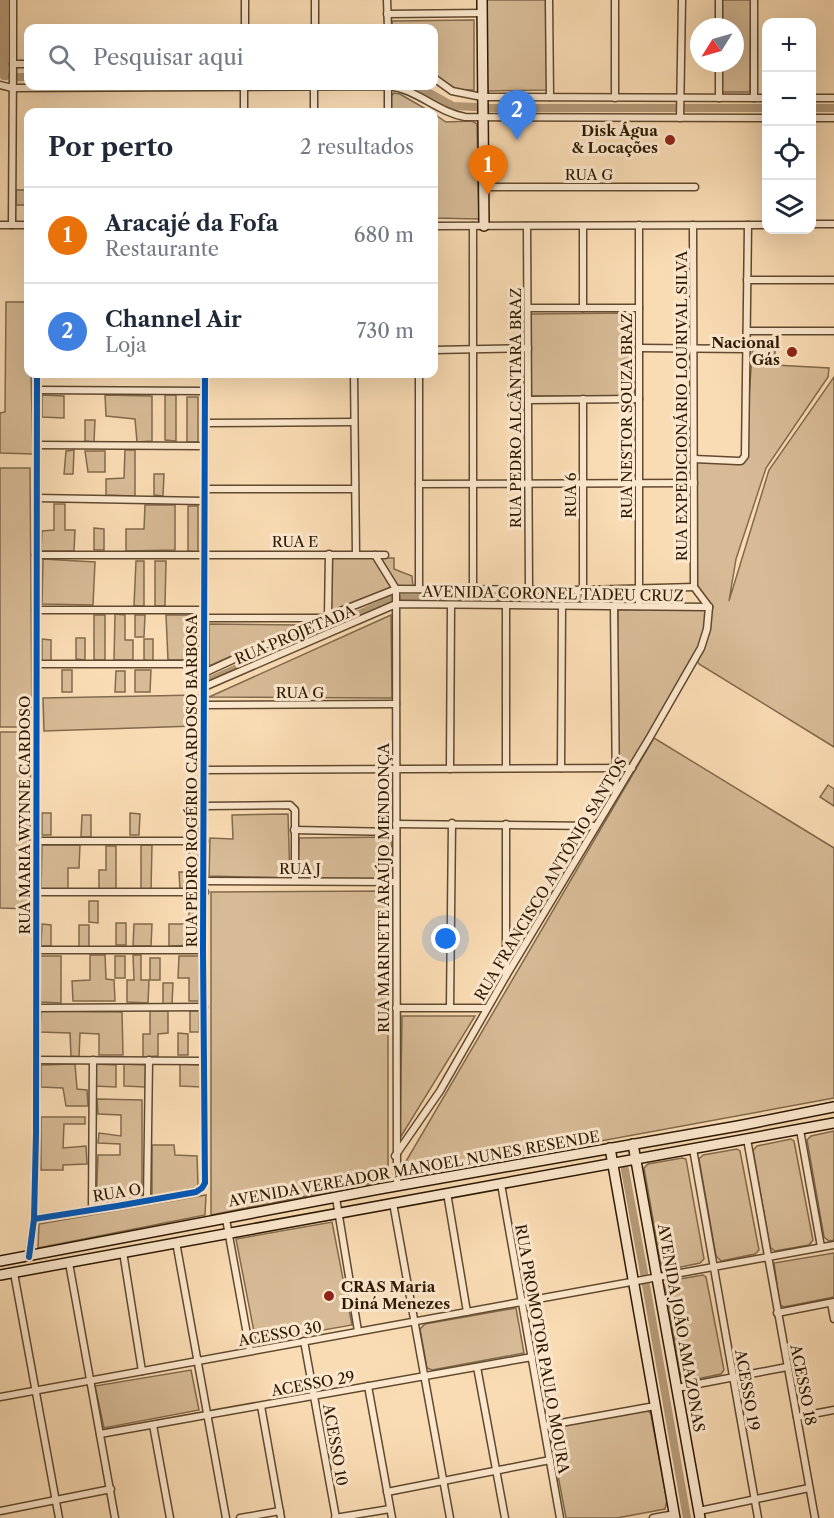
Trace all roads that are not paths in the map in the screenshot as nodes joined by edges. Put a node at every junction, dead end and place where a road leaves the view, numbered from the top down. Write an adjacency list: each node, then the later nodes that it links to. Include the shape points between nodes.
1 (13, 0): 17 (street)
2 (245, 0): 14 (street)
3 (315, 0): 15 (street)
4 (387, 0): 11 (street)
5 (482, 0): 12 (street)
6 (549, 0): 29 (street)
7 (615, 0): 30 (street)
8 (682, 0): 31 (street)
9 (719, 0): 13 (street)
10 (754, 0): 33 (street)
11 (387, 14): 12 (street); 16 (street)
12 (483, 14): 28 (street)
13 (719, 18)
14 (245, 24)
15 (315, 24)
16 (388, 24)
17 (13, 64): 18 (street); 22 (street)
18 (24, 64)
19 (719, 72): 32 (street)
20 (438, 81): 28 (street, via 452,91)
21 (0, 85): 22 (street)
22 (12, 88): 23 (street); 50 (street)
23 (24, 88)
24 (244, 90): 37 (street)
25 (314, 90): 38 (street)
26 (388, 90): 39 (street)
27 (407, 90): 40 (street, via 455,115)
28 (482, 97): 29 (street); 40 (street)
29 (550, 97): 30 (street)
30 (615, 98): 31 (street)
31 (681, 98): 32 (street); 41 (street)
32 (719, 98): 33 (street)
33 (754, 98): 34 (street)
34 (762, 98)
35 (816, 98): 36 (street)
36 (834, 98)
37 (244, 108)
38 (314, 108)
39 (388, 108)
40 (482, 117): 41 (street); 45 (street)
41 (680, 118): 42 (street)
42 (762, 118)
43 (816, 118): 44 (street)
44 (834, 118)
45 (483, 187): 46 (street, RUA G); 58 (street)
46 (695, 187)
47 (816, 224): 48 (street)
48 (834, 224)
49 (0, 225): 50 (street)
50 (12, 225): 51 (street)
51 (24, 225)
52 (639, 225): 53 (street); 60 (street); 63 (street, RUA NESTOR SOUZA BRAZ)
53 (693, 225): 54 (street); 70 (street, RUA EXPEDICIONÁRIO LOURIVAL SILVA)
54 (748, 225): 55 (street); 61 (street)
55 (762, 225)
56 (438, 226): 57 (street)
57 (473, 226): 58 (street); 71 (street)
58 (484, 226): 59 (street)
59 (527, 226): 60 (street); 64 (street, RUA PEDRO ALCÂNTARA BRAZ)
60 (583, 226): 65 (street)
61 (747, 280): 62 (street); 66 (street)
62 (834, 280)
63 (639, 308): 65 (street); 69 (street, RUA NESTOR SOUZA BRAZ)
64 (528, 309): 65 (street); 68 (street, RUA PEDRO ALCÂNTARA BRAZ)
65 (583, 309)
66 (747, 331): 67 (street); 72 (street)
67 (834, 332)
68 (528, 348): 71 (street); 82 (street, RUA PEDRO ALCÂNTARA BRAZ)
69 (639, 348): 70 (street); 81 (street, RUA NESTOR SOUZA BRAZ)
70 (693, 348): 72 (street); 87 (street, RUA EXPEDICIONÁRIO LOURIVAL SILVA)
71 (474, 349): 73 (street); 93 (street)
72 (747, 349): 87 (street, via 745,456 738,461)
73 (438, 350)
74 (37, 378): 78 (street, RUA MARIA WYNNE CARDOSO)
75 (205, 378): 79 (street, RUA PEDRO ROGÉRIO CARDOSO BARBOSA)
76 (354, 378): 83 (street)
77 (418, 378): 92 (street)
78 (37, 390): 79 (street); 85 (street, RUA MARIA WYNNE CARDOSO)
79 (205, 392): 84 (street, RUA PEDRO ROGÉRIO CARDOSO BARBOSA)
80 (583, 399): 81 (street); 82 (street); 89 (street, RUA 6)
81 (639, 399): 90 (street, RUA NESTOR SOUZA BRAZ)
82 (528, 400): 88 (street, RUA PEDRO ALCÂNTARA BRAZ)
83 (354, 422): 84 (street); 95 (street)
84 (205, 423): 86 (street, RUA PEDRO ROGÉRIO CARDOSO BARBOSA)
85 (38, 445): 86 (street); 96 (street, RUA MARIA WYNNE CARDOSO)
86 (204, 446): 94 (street, RUA PEDRO ROGÉRIO CARDOSO BARBOSA)
87 (694, 459): 91 (street, RUA EXPEDICIONÁRIO LOURIVAL SILVA)
88 (528, 483): 89 (street); 93 (street); 110 (street, RUA PEDRO ALCÂNTARA BRAZ)
89 (583, 483): 90 (street); 111 (street, RUA 6)
90 (639, 483): 91 (street); 109 (street, RUA NESTOR SOUZA BRAZ)
91 (694, 483): 104 (street, RUA EXPEDICIONÁRIO LOURIVAL SILVA)
92 (419, 484): 93 (street); 106 (street)
93 (473, 484): 107 (street)
94 (205, 489): 95 (street); 97 (street, RUA PEDRO ROGÉRIO CARDOSO BARBOSA)
95 (354, 489): 100 (street)
96 (37, 498): 97 (street); 101 (street, RUA MARIA WYNNE CARDOSO)
97 (204, 501): 98 (street, RUA PEDRO ROGÉRIO CARDOSO BARBOSA)
98 (205, 554): 99 (street, RUA E); 101 (street, RUA E); 121 (street, RUA PEDRO ROGÉRIO CARDOSO BARBOSA)
99 (328, 554): 100 (street, RUA E); 122 (street)
100 (356, 554): 102 (street, RUA E)
101 (36, 555): 120 (street, RUA MARIA WYNNE CARDOSO)
102 (375, 555): 103 (street, RUA E); 105 (street)
103 (385, 555)
104 (694, 587): 109 (street, AVENIDA CORONEL TADEU CRUZ); 119 (street)
105 (396, 589): 106 (street, AVENIDA CORONEL TADEU CRUZ); 112 (street, RUA MARINETE ARAÚJO MENDONÇA); 122 (street, RUA PROJETADA)
106 (419, 589): 107 (street, AVENIDA CORONEL TADEU CRUZ)
107 (473, 589): 108 (street, AVENIDA CORONEL TADEU CRUZ)
108 (488, 589): 110 (street, AVENIDA CORONEL TADEU CRUZ); 114 (street)
109 (639, 589): 111 (street, AVENIDA CORONEL TADEU CRUZ); 118 (street, RUA NESTOR SOUZA BRAZ)
110 (529, 590): 111 (street, AVENIDA CORONEL TADEU CRUZ)
111 (583, 590)
112 (396, 604): 113 (street, AVENIDA CORONEL TADEU CRUZ); 127 (street, RUA PROJETADA); 128 (street, RUA MARINETE ARAÚJO MENDONÇA)
113 (452, 605): 114 (street, AVENIDA CORONEL TADEU CRUZ); 135 (street)
114 (489, 605): 115 (street, AVENIDA CORONEL TADEU CRUZ)
115 (506, 605): 116 (street, AVENIDA CORONEL TADEU CRUZ); 130 (street)
116 (562, 605): 117 (street, AVENIDA CORONEL TADEU CRUZ); 131 (street)
117 (614, 606): 118 (street, AVENIDA CORONEL TADEU CRUZ); 132 (street)
118 (639, 606): 119 (street, AVENIDA CORONEL TADEU CRUZ)
119 (709, 607): 133 (street, RUA FRANCISCO ANTÔNIO SANTOS, via 701,648)
120 (36, 610): 121 (street); 124 (street, RUA MARIA WYNNE CARDOSO)
121 (204, 610): 123 (street, RUA PEDRO ROGÉRIO CARDOSO BARBOSA)
122 (326, 617): 123 (street); 126 (street, RUA PROJETADA)
123 (204, 618): 125 (street, RUA PEDRO ROGÉRIO CARDOSO BARBOSA)
124 (38, 664): 125 (street); 145 (street, RUA MARIA WYNNE CARDOSO)
125 (204, 664): 126 (street, RUA PEDRO ROGÉRIO CARDOSO BARBOSA)
126 (204, 673): 127 (street, RUA PEDRO ROGÉRIO CARDOSO BARBOSA)
127 (204, 687): 129 (street, RUA PEDRO ROGÉRIO CARDOSO BARBOSA)
128 (396, 704): 129 (street, RUA G); 134 (street, RUA MARINETE ARAÚJO MENDONÇA)
129 (204, 705): 136 (street, RUA PEDRO ROGÉRIO CARDOSO BARBOSA)
130 (506, 768): 131 (street); 135 (street)
131 (561, 768): 132 (street)
132 (616, 768): 133 (street); 137 (street)
133 (632, 768): 137 (street, RUA FRANCISCO ANTÔNIO SANTOS)
134 (396, 769): 135 (street); 136 (street); 139 (street, RUA MARINETE ARAÚJO MENDONÇA)
135 (450, 769)
136 (204, 770): 138 (street, RUA PEDRO ROGÉRIO CARDOSO BARBOSA)
137 (616, 792): 142 (street, RUA FRANCISCO ANTÔNIO SANTOS)
138 (203, 806): 143 (street, via 290,805 295,810); 146 (street, RUA PEDRO ROGÉRIO CARDOSO BARBOSA)
139 (396, 824): 140 (street); 144 (street, RUA MARINETE ARAÚJO MENDONÇA)
140 (452, 824): 141 (street); 156 (street)
141 (506, 824): 142 (street); 154 (street)
142 (596, 826): 154 (street, RUA FRANCISCO ANTÔNIO SANTOS)
143 (294, 830): 144 (street); 148 (street)
144 (396, 832): 149 (street, RUA MARINETE ARAÚJO MENDONÇA)
145 (37, 841): 146 (street); 150 (street, RUA MARIA WYNNE CARDOSO)
146 (204, 841): 147 (street, RUA PEDRO ROGÉRIO CARDOSO BARBOSA)
147 (204, 881): 148 (street, RUA J); 151 (street, RUA PEDRO ROGÉRIO CARDOSO BARBOSA)
148 (295, 881): 149 (street, RUA J)
149 (396, 882): 158 (street, RUA MARINETE ARAÚJO MENDONÇA)
150 (37, 892): 151 (street); 152 (street, RUA MARIA WYNNE CARDOSO)
151 (205, 892): 153 (street, RUA PEDRO ROGÉRIO CARDOSO BARBOSA)
152 (36, 950): 153 (street); 157 (street, RUA MARIA WYNNE CARDOSO)
153 (203, 950): 155 (street, RUA PEDRO ROGÉRIO CARDOSO BARBOSA)
154 (506, 976): 159 (street, RUA FRANCISCO ANTÔNIO SANTOS)
155 (204, 1007): 157 (street); 163 (street, RUA PEDRO ROGÉRIO CARDOSO BARBOSA)
156 (450, 1007): 158 (street); 159 (street)
157 (36, 1008): 160 (street, RUA MARIA WYNNE CARDOSO)
158 (396, 1008): 171 (street, RUA MARINETE ARAÚJO MENDONÇA)
159 (487, 1008): 171 (street, RUA FRANCISCO ANTÔNIO SANTOS, via 440,1091)
160 (36, 1060): 161 (street); 183 (street, RUA MARIA WYNNE CARDOSO)
161 (93, 1060): 162 (street); 181 (street)
162 (149, 1060): 163 (street); 179 (street)
163 (204, 1061): 176 (street, RUA PEDRO ROGÉRIO CARDOSO BARBOSA)
164 (834, 1107): 168 (street, AVENIDA VEREADOR MANOEL NUNES RESENDE)
165 (834, 1123): 166 (street, AVENIDA VEREADOR MANOEL NUNES RESENDE)
166 (800, 1130): 167 (street, AVENIDA VEREADOR MANOEL NUNES RESENDE); 188 (street)
167 (747, 1139): 170 (street, AVENIDA VEREADOR MANOEL NUNES RESENDE); 191 (street)
168 (633, 1144): 169 (street, AVENIDA VEREADOR MANOEL NUNES RESENDE); 172 (street, AVENIDA JOÃO AMAZONAS)
169 (610, 1148): 173 (street); 175 (street, AVENIDA VEREADOR MANOEL NUNES RESENDE)
170 (693, 1149): 172 (street, AVENIDA VEREADOR MANOEL NUNES RESENDE); 194 (street, ACESSO 19)
171 (395, 1156): 175 (street, RUA MARINETE ARAÚJO MENDONÇA)
172 (636, 1159): 173 (street, AVENIDA VEREADOR MANOEL NUNES RESENDE); 197 (street, AVENIDA JOÃO AMAZONAS)
173 (613, 1164): 174 (street, AVENIDA VEREADOR MANOEL NUNES RESENDE); 198 (street)
174 (501, 1184): 177 (street, AVENIDA VEREADOR MANOEL NUNES RESENDE); 199 (street, RUA PROMOTOR PAULO MOURA)
175 (397, 1186): 178 (street, AVENIDA VEREADOR MANOEL NUNES RESENDE); 180 (street)
176 (202, 1188): 179 (street, RUA O)
177 (447, 1193): 180 (street, AVENIDA VEREADOR MANOEL NUNES RESENDE); 201 (street)
178 (336, 1198): 182 (street); 184 (street, AVENIDA VEREADOR MANOEL NUNES RESENDE)
179 (147, 1201): 181 (street, RUA O)
180 (397, 1202): 182 (street, AVENIDA VEREADOR MANOEL NUNES RESENDE); 204 (street)
181 (92, 1209): 183 (street, RUA O)
182 (338, 1212): 185 (street, AVENIDA VEREADOR MANOEL NUNES RESENDE); 205 (street)
183 (34, 1219): 190 (street, RUA MARIA WYNNE CARDOSO)
184 (226, 1219): 185 (street); 190 (street, AVENIDA VEREADOR MANOEL NUNES RESENDE)
185 (229, 1232): 186 (street, AVENIDA VEREADOR MANOEL NUNES RESENDE); 207 (street)
186 (176, 1242): 189 (street, AVENIDA VEREADOR MANOEL NUNES RESENDE); 209 (street)
187 (834, 1245): 188 (street, ACESSO 30)
188 (821, 1247): 191 (street, ACESSO 30)
189 (123, 1251): 193 (street, AVENIDA VEREADOR MANOEL NUNES RESENDE); 212 (street)
190 (29, 1257): 192 (street, AVENIDA VEREADOR MANOEL NUNES RESENDE)
191 (767, 1257): 194 (street, ACESSO 30); 202 (street, ACESSO 18)
192 (0, 1261)
193 (69, 1263): 195 (street, AVENIDA VEREADOR MANOEL NUNES RESENDE); 215 (street)
194 (713, 1267): 197 (street, ACESSO 30); 214 (street, ACESSO 19)
195 (14, 1273): 196 (street, AVENIDA VEREADOR MANOEL NUNES RESENDE); 218 (street)
196 (0, 1275)
197 (657, 1277): 198 (street, ACESSO 30); 217 (street, AVENIDA JOÃO AMAZONAS)
198 (634, 1281): 199 (street, ACESSO 30); 222 (street)
199 (522, 1302): 201 (street, ACESSO 30); 208 (street, RUA PROMOTOR PAULO MOURA)
200 (833, 1303): 202 (street); 203 (street)
201 (467, 1312): 204 (street, ACESSO 30)
202 (777, 1313): 211 (street, ACESSO 18)
203 (834, 1320)
204 (415, 1321): 205 (street, ACESSO 30); 213 (street)
205 (358, 1331): 206 (street, ACESSO 30)
206 (304, 1341): 207 (street, ACESSO 30); 220 (street, ACESSO 10)
207 (250, 1351): 209 (street, ACESSO 30)
208 (532, 1357): 210 (street, ACESSO 29); 227 (street, RUA PROMOTOR PAULO MOURA)
209 (197, 1361): 212 (street, ACESSO 30); 224 (street)
210 (477, 1367): 213 (street, ACESSO 29); 230 (street)
211 (787, 1367): 214 (street); 225 (street, ACESSO 18)
212 (142, 1371): 215 (street, ACESSO 30)
213 (425, 1376): 216 (street, ACESSO 29); 231 (street)
214 (733, 1378): 217 (street); 235 (street, ACESSO 19)
215 (90, 1380): 218 (street, ACESSO 30); 228 (street)
216 (368, 1386): 220 (street, ACESSO 29); 234 (street)
217 (677, 1388): 240 (street, AVENIDA JOÃO AMAZONAS)
218 (35, 1390): 219 (street, ACESSO 30); 236 (street)
219 (0, 1396)
220 (314, 1396): 221 (street, ACESSO 29); 247 (street, ACESSO 10)
221 (261, 1406): 224 (street, ACESSO 29); 239 (street)
222 (655, 1406): 227 (street); 241 (street)
223 (834, 1410): 225 (street)
224 (207, 1415): 226 (street, ACESSO 29); 245 (street)
225 (797, 1417): 232 (street, ACESSO 18)
226 (153, 1425): 228 (street, ACESSO 29); 244 (street)
227 (544, 1426): 229 (street, RUA PROMOTOR PAULO MOURA)
228 (100, 1434): 233 (street)
229 (550, 1460): 230 (street); 251 (street, RUA PROMOTOR PAULO MOURA)
230 (496, 1471): 231 (street); 250 (street)
231 (444, 1481): 234 (street); 249 (street)
232 (809, 1488): 235 (street); 254 (street, ACESSO 18)
233 (111, 1489): 236 (street); 243 (street)
234 (387, 1492): 237 (street)
235 (754, 1500): 240 (street); 253 (street, ACESSO 19)
236 (56, 1501): 238 (street); 242 (street)
237 (390, 1509): 247 (street); 248 (street)
238 (0, 1510)
239 (280, 1514): 246 (street)
240 (699, 1515)
241 (675, 1516): 252 (street)
242 (59, 1518)
243 (115, 1518)
244 (170, 1518)
245 (226, 1518)
246 (240, 1518)
247 (336, 1518)
248 (392, 1518)
249 (450, 1518)
250 (505, 1518)
251 (560, 1518)
252 (653, 1518)
253 (758, 1518)
254 (814, 1518)

